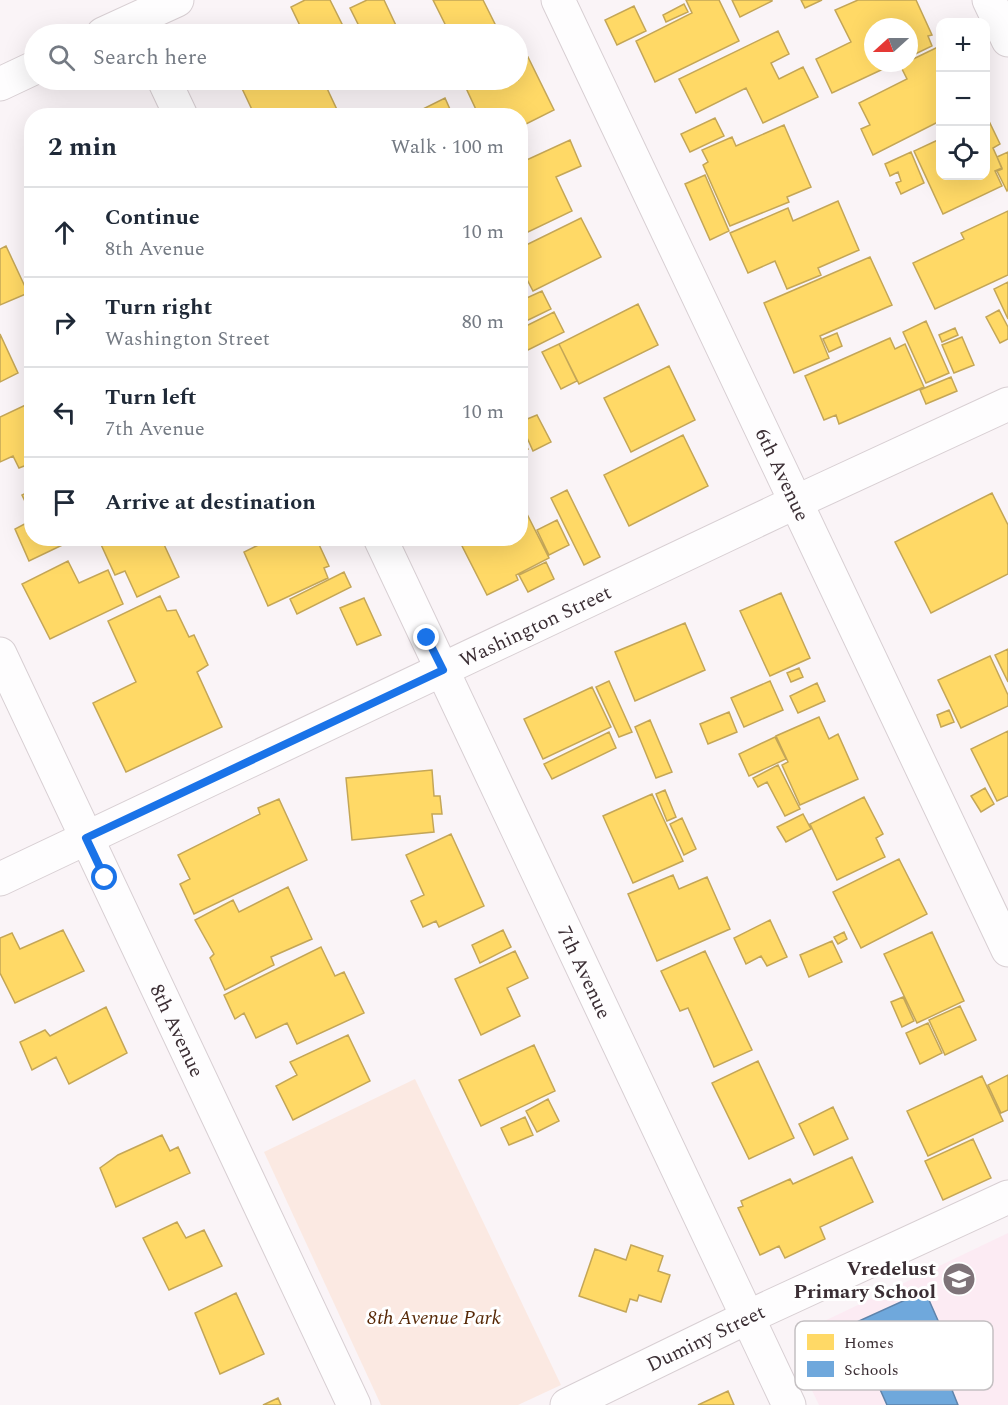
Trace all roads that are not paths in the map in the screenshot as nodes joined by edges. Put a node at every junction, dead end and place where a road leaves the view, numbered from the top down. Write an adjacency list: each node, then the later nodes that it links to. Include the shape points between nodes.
1 (177, 0): 4 (street)
2 (558, 0): 11 (street, 6th Avenue)
3 (989, 0): 5 (street)
4 (135, 18)
5 (1008, 40)
6 (24, 73): 7 (street)
7 (0, 84)
8 (169, 90): 9 (street)
9 (177, 108)
10 (1008, 404): 11 (street, Washington Street)
11 (796, 502): 14 (street, Washington Street); 17 (street, 6th Avenue)
12 (384, 546): 14 (street, 7th Avenue)
13 (0, 654): 15 (street, 8th Avenue)
14 (443, 670): 15 (street, Washington Street); 19 (street, 7th Avenue)
15 (86, 838): 16 (street, Washington Street); 20 (street, 8th Avenue)
16 (0, 879)
17 (1008, 950)
18 (1008, 1197): 19 (street, Duminy Street)
19 (748, 1317): 21 (street, Duminy Street); 22 (street, 7th Avenue)
20 (354, 1405)
21 (567, 1405)
22 (789, 1405)

